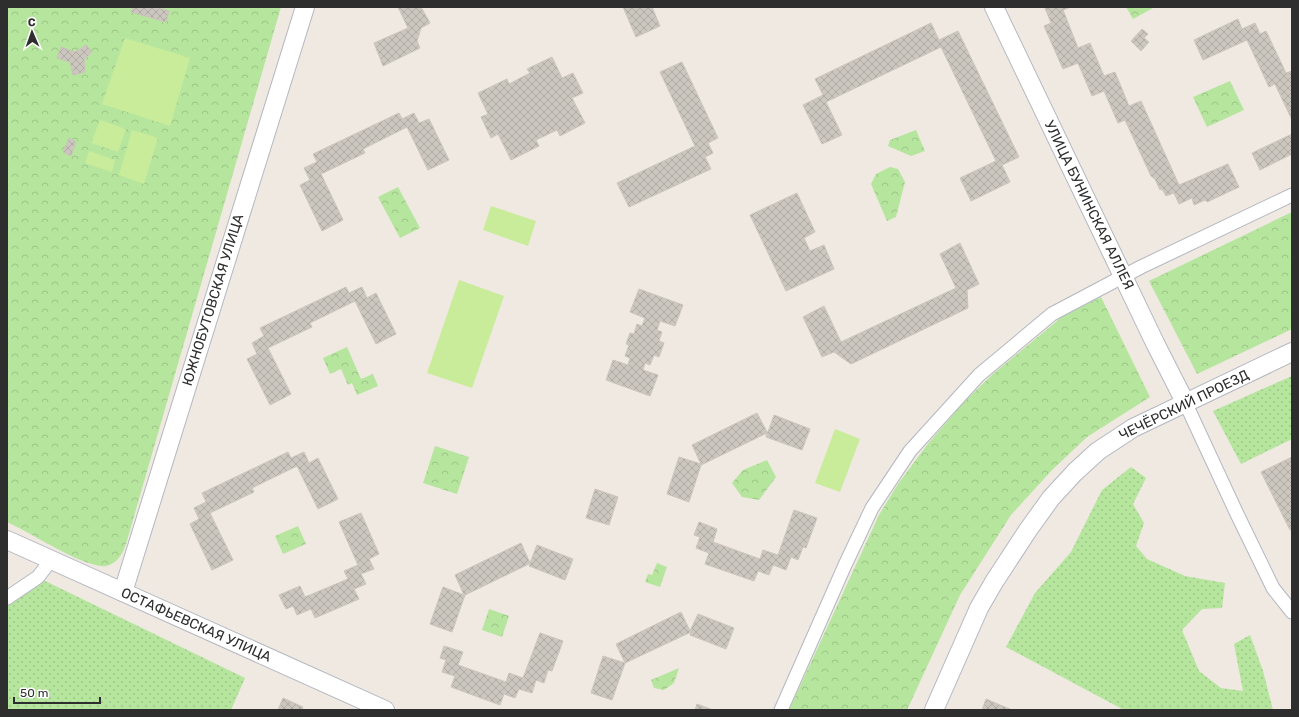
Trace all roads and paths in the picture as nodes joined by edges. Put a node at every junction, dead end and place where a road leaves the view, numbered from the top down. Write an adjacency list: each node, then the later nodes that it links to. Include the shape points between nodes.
1 (305, 7): 9 (street, ЮЖНОБУТОВСКАЯ УЛИЦА)
2 (994, 7): 4 (street, УЛИЦА БУНИНСКАЯ АЛЛЕЯ)
3 (1292, 194): 4 (street)
4 (1123, 277): 6 (street, УЛИЦА БУНИНСКАЯ АЛЛЕЯ); 13 (street, via 1052,314 979,375 910,451 872,508)
5 (1292, 352): 6 (street, ЧЕЧЁРСКИЙ ПРОЕЗД)
6 (1185, 402): 11 (street, via 1273,588); 14 (street, ЧЕЧЁРСКИЙ ПРОЕЗД, via 1114,439 1089,458 1051,498 983,601)
7 (7, 540): 8 (street, ОСТАФЬЕВСКАЯ УЛИЦА)
8 (51, 560): 9 (street, ОСТАФЬЕВСКАЯ УЛИЦА); 10 (street, via 38,578)
9 (123, 592): 12 (street, ОСТАФЬЕВСКАЯ УЛИЦА)
10 (7, 598)
11 (1292, 612)
12 (385, 710)
13 (781, 710)
14 (934, 710)

